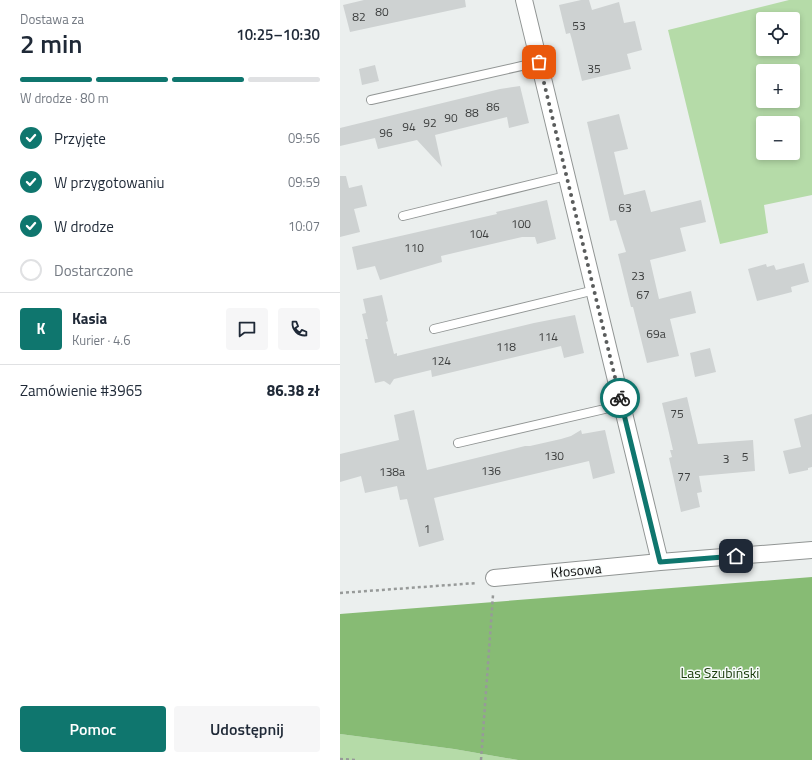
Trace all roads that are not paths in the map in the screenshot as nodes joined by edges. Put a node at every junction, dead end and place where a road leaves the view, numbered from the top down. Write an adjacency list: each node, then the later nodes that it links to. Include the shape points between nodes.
1 (524, 0): 2 (street)
2 (539, 62): 3 (lane); 4 (street)
3 (371, 100)
4 (566, 176): 5 (lane); 6 (street)
5 (402, 216)
6 (595, 290): 7 (lane); 8 (street)
7 (434, 329)
8 (622, 405): 9 (lane); 11 (street)
9 (458, 443)
10 (812, 550): 11 (street, Kłosowa)
11 (660, 562): 12 (street, Kłosowa)
12 (494, 578)

